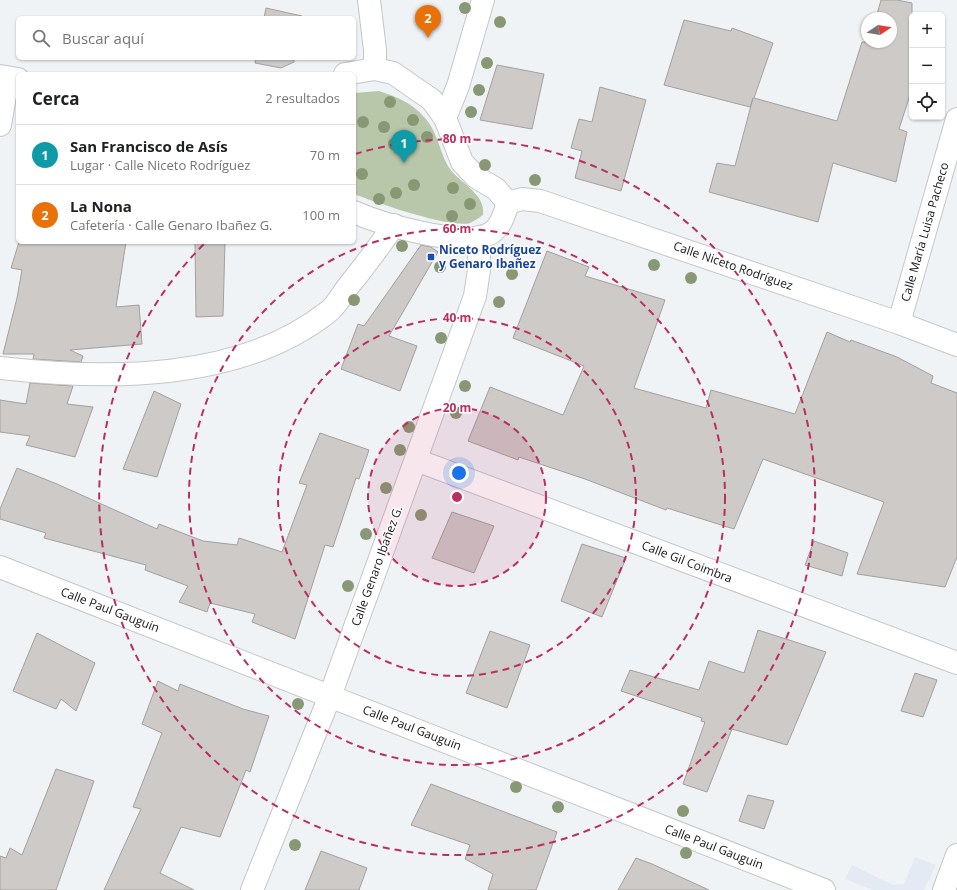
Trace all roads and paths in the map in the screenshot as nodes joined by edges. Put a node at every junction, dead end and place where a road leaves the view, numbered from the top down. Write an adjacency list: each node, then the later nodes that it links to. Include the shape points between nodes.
1 (369, 0): 3 (street)
2 (483, 0): 6 (street, via 458,86)
3 (375, 69): 4 (street); 6 (street, via 393,73 415,86 432,100)
4 (356, 72)
5 (9, 78): 8 (street)
6 (445, 118): 9 (street, via 462,162 476,177 496,189)
7 (957, 119): 13 (street, Calle María Luisa Pacheco)
8 (0, 125)
9 (508, 203): 12 (street, via 502,221 488,235); 13 (street, Calle Niceto Rodríguez, via 522,199 540,201)
10 (356, 213): 11 (street)
11 (394, 225): 12 (street, via 450,238); 15 (street, via 330,311 294,334 242,357 199,366 124,375 50,374)
12 (479, 237): 16 (street, Calle Genaro Ibañez G., via 479,270 475,296)
13 (899, 323): 14 (street, Calle Niceto Rodríguez)
14 (957, 345)
15 (0, 368)
16 (416, 460): 18 (street, Calle Gil Coimbra); 19 (street, Calle Genaro Ibañez G.)
17 (0, 567): 19 (street, Calle Paul Gauguin)
18 (957, 663)
19 (330, 696): 21 (street, Calle Genaro Ibañez G.); 22 (street, Calle Paul Gauguin)
20 (957, 855): 23 (street)
21 (252, 890)
22 (824, 890)
23 (944, 890)

